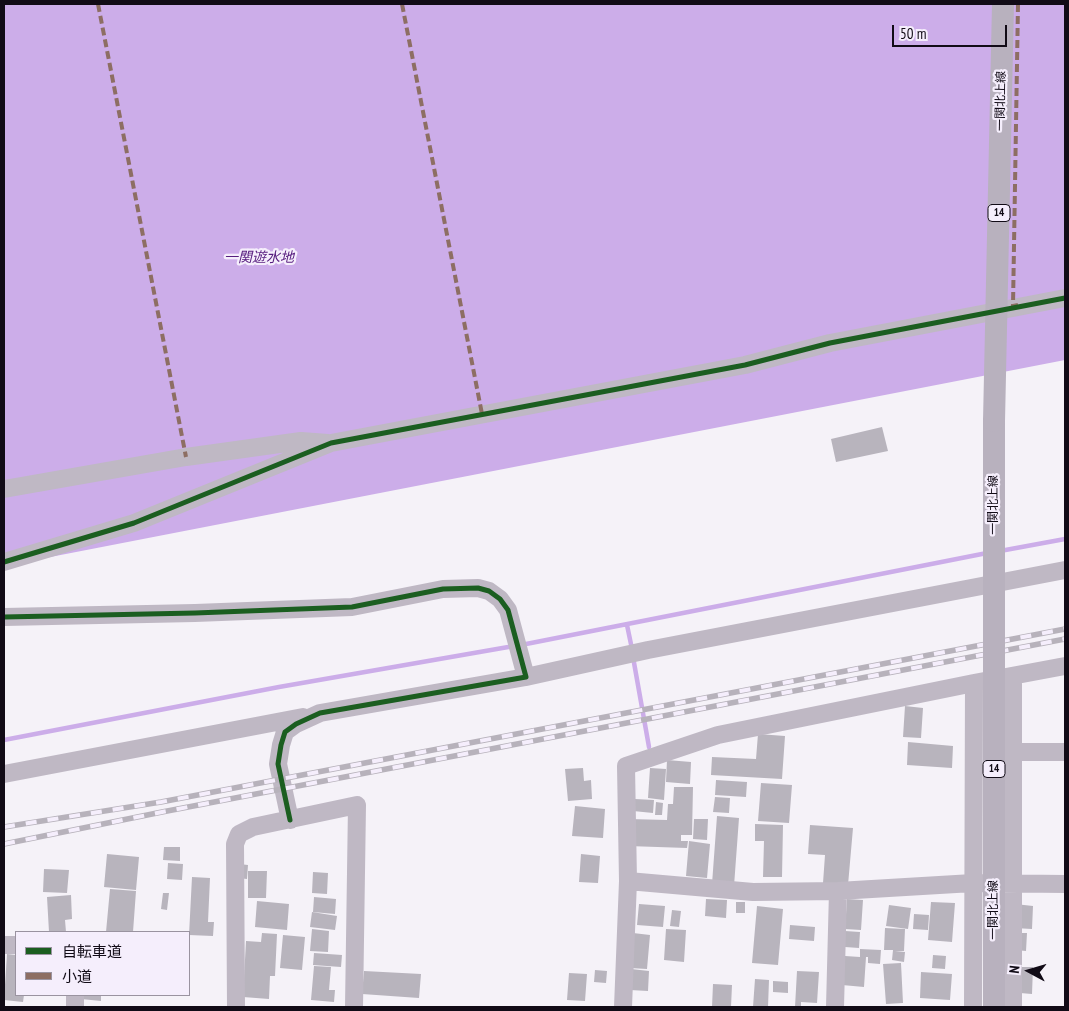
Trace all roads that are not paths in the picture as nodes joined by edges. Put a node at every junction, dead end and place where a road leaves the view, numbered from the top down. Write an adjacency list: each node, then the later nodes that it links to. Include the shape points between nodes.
1 (1003, 4): 27 (main road, 一関北上線 / 14, bridge, via 994,421)
2 (1065, 298): 3 (street, via 830,343 745,365)
3 (331, 443): 4 (street, via 301,441 186,457); 5 (street, via 134,523)
4 (4, 489)
5 (4, 562)
6 (1065, 570): 9 (street, via 615,657)
7 (4, 617): 9 (street, via 352,607 443,589 478,588 500,599 508,610)
8 (1065, 666): 10 (street)
9 (524, 669): 12 (street)
10 (1014, 676): 11 (street); 13 (street)
11 (974, 683): 17 (street, via 718,735 626,766); 18 (street)
12 (320, 713): 15 (street); 16 (street, via 296,724 286,732 280,745 278,764)
13 (1013, 752): 14 (street); 19 (street)
14 (1065, 752)
15 (4, 774)
16 (290, 820): 22 (street, via 253,827 239,834 235,844); 23 (street, via 357,805)
17 (628, 880): 21 (street, via 753,892); 24 (street)
18 (973, 883): 19 (street); 21 (street); 26 (street)
19 (1013, 884): 20 (street); 28 (street)
20 (1065, 884)
21 (838, 891): 25 (street)
22 (236, 1007)
23 (354, 1007)
24 (623, 1007)
25 (835, 1007)
26 (973, 1007)
27 (994, 1007)
28 (1013, 1007)

